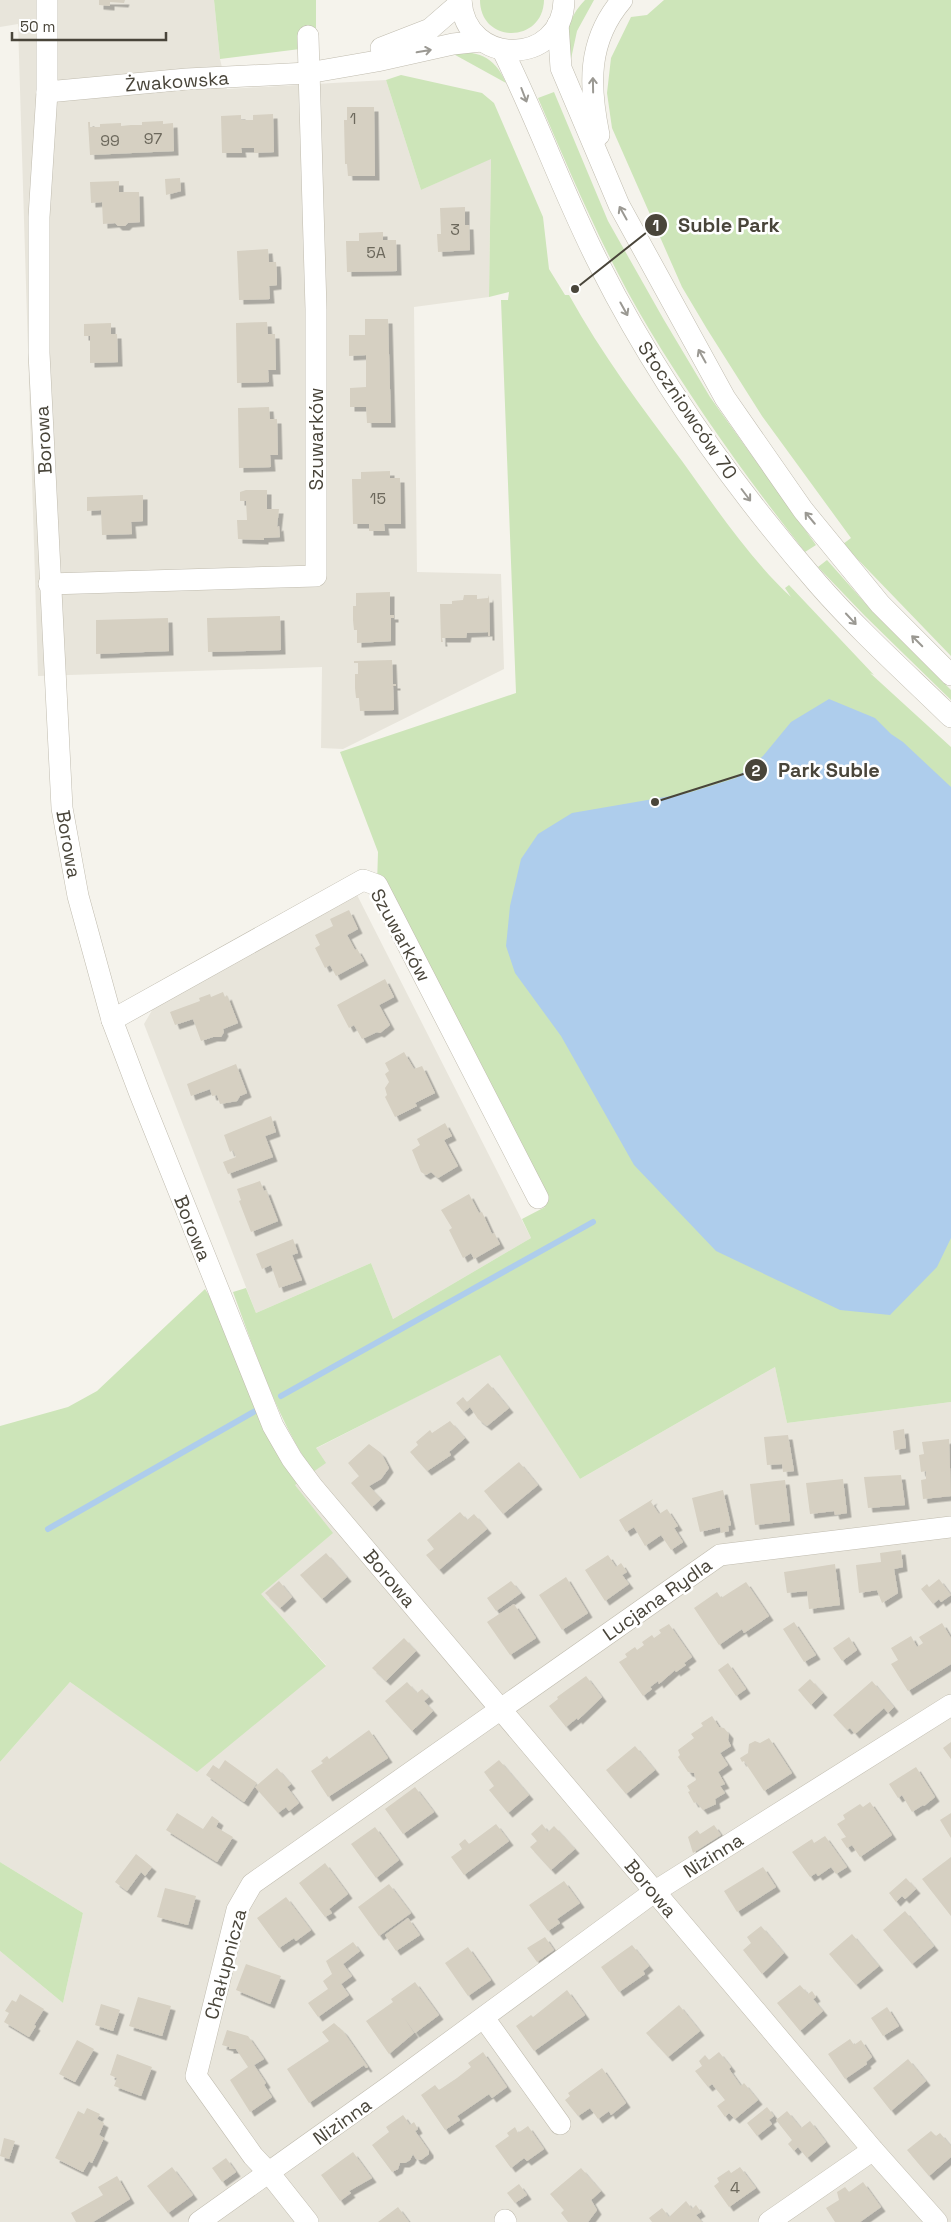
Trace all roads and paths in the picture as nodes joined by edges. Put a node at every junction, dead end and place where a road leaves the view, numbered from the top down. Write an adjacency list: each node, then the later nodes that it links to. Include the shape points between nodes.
1 (47, 0): 9 (street, Borowa)
2 (622, 0): 10 (street, one-way to 2, via 593,108 592,62 608,20)
3 (461, 1): 6 (street, via 467,23); 8 (street, Żwakowska, via 430,30)
4 (565, 8): 7 (street, via 548,37 519,51); 10 (street, Stoczniowców 70, via 561,68)
5 (308, 36): 8 (street, Szuwarków)
6 (481, 41): 7 (street); 8 (street, Żwakowska, one-way to 6)
7 (503, 50): 13 (street, Stoczniowców 70, one-way to 13, via 600,266 677,398 712,450 819,585)
8 (308, 73): 9 (street, Żwakowska, via 186,79); 11 (street, Szuwarków, via 316,309 316,576)
9 (47, 92): 11 (street, Borowa, via 39,217 39,353)
10 (610, 184): 12 (street, Stoczniowców 70, one-way to 10, via 880,604 803,510 725,398)
11 (50, 584): 14 (street, Borowa, via 62,808 78,896)
12 (951, 675)
13 (951, 717)
14 (112, 1020): 15 (street, Szuwarków, via 363,880 377,885); 18 (street, Borowa, via 250,1370 292,1459)
15 (538, 1198)
16 (951, 1527): 18 (street, Lucjana Rydla, via 720,1555)
17 (951, 1705): 19 (street, Nizinna)
18 (502, 1709): 19 (street, Borowa); 23 (street, Chałupnicza, via 252,1884 237,1910 196,2076 253,2156)
19 (654, 1892): 20 (street, Nizinna); 22 (street, Borowa)
20 (484, 2018): 21 (street); 23 (street, Nizinna)
21 (560, 2124)
22 (872, 2150): 26 (street); 27 (street, Borowa)
23 (270, 2174): 24 (street, Nizinna); 25 (street, Chałupnicza)
24 (199, 2222)
25 (308, 2222)
26 (769, 2222)
27 (937, 2222)

